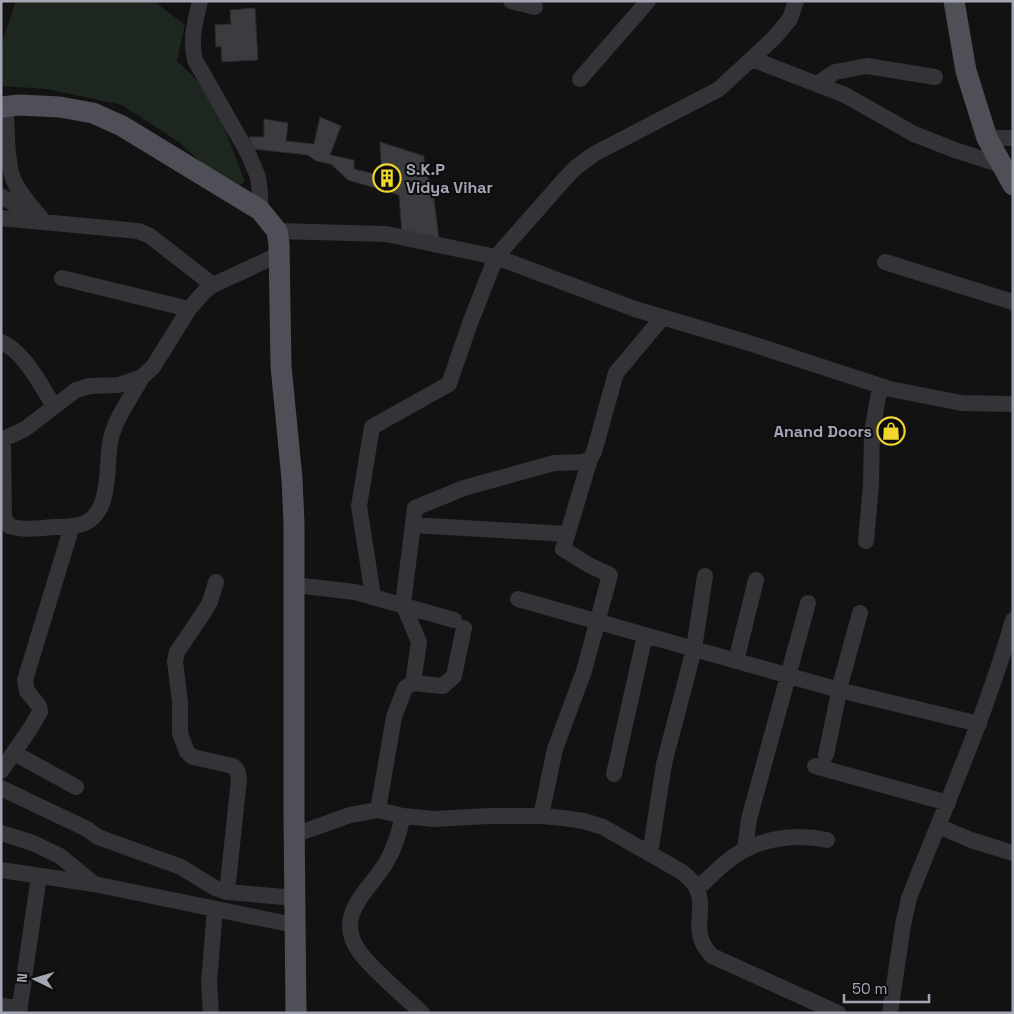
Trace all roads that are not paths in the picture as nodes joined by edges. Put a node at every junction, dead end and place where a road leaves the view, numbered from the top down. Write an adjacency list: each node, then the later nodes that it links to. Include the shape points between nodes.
1 (200, 1): 17 (street, via 192,34 195,60 248,153 258,177)
2 (510, 1): 6 (street)
3 (648, 1): 9 (street)
4 (796, 1): 7 (street, via 790,19)
5 (954, 1): 12 (main road, via 966,71)
6 (535, 7)
7 (752, 59): 10 (street); 22 (street, via 719,89 594,154 575,168)
8 (935, 77): 10 (street, via 867,66 834,72)
9 (580, 79)
10 (817, 84): 14 (street, via 845,95 914,134)
11 (4, 107): 17 (main road, via 60,107 93,113 122,126); 19 (street, via 13,180)
12 (987, 138): 13 (street); 14 (main road)
13 (1013, 138)
14 (1001, 165): 15 (main road)
15 (1013, 185)
16 (1, 196): 19 (street)
17 (260, 210): 20 (main road)
18 (1, 218): 19 (street)
19 (44, 222): 25 (street, via 138,231 150,236)
20 (277, 231): 21 (main road); 22 (street, via 386,234)
21 (280, 254): 25 (street); 43 (main road, via 281,366 292,479)
22 (496, 257): 28 (street); 44 (street, via 449,384 372,427 359,506)
23 (885, 262): 26 (street)
24 (62, 278): 27 (street)
25 (213, 285): 27 (street)
26 (1013, 302)
27 (189, 309): 30 (street, via 153,367)
28 (662, 317): 31 (street); 35 (street, via 616,373)
29 (1, 342): 33 (street, via 24,361)
30 (142, 377): 33 (street, via 119,385 76,390); 37 (street, via 110,439 105,491 95,517)
31 (880, 386): 32 (street, via 962,403); 39 (street, via 872,432)
32 (1013, 404)
33 (54, 406): 34 (street, via 25,429)
34 (2, 440): 37 (street, via 4,516 9,526 20,529)
35 (590, 458): 36 (street, via 583,462 554,463 452,492 415,508); 38 (street)
36 (413, 525): 38 (street); 47 (street)
37 (72, 526): 58 (street, via 25,680 27,691 40,712)
38 (566, 534): 50 (street, via 563,549 610,575)
39 (866, 541)
40 (705, 576): 52 (street)
41 (756, 580): 53 (street)
42 (216, 582): 78 (street, via 204,612 180,644 175,661 180,732 187,752 193,757 233,766 237,770 239,779)
43 (294, 585): 44 (street); 69 (main road)
44 (373, 596): 47 (street)
45 (518, 599): 50 (street)
46 (808, 603): 54 (street)
47 (404, 604): 55 (street, via 419,642); 55 (street, via 459,624 454,676 450,682 443,686)
48 (860, 613): 56 (street)
49 (1013, 620): 57 (street)
50 (596, 621): 51 (street); 66 (street, via 584,671 555,749)
51 (644, 635): 52 (street); 60 (street)
52 (694, 649): 53 (street); 73 (street, via 664,764)
53 (736, 661): 54 (street)
54 (788, 675): 56 (street); 71 (street, via 749,819)
55 (413, 683): 64 (street, via 405,688 394,717)
56 (839, 690): 57 (street); 63 (street, via 821,761)
57 (979, 724): 63 (street)
58 (14, 754): 59 (street); 61 (street)
59 (1, 771)
60 (614, 774)
61 (76, 787)
62 (1, 788): 78 (street, via 98,837 182,867)
63 (948, 803): 67 (street)
64 (378, 810): 65 (street); 69 (street, via 350,815)
65 (402, 816): 66 (street, via 434,819); 86 (street, via 392,852 356,904 349,931 362,955)
66 (541, 816): 73 (street, via 602,827)
67 (938, 826): 72 (street); 88 (street, via 903,925)
68 (1, 833): 76 (street, via 48,849)
69 (294, 835): 79 (main road)
70 (827, 840): 71 (street, via 800,836)
71 (745, 849): 77 (street)
72 (1013, 853)
73 (650, 854): 77 (street, via 682,872)
74 (1, 870): 75 (street)
75 (39, 876): 76 (street); 83 (street)
76 (94, 884): 80 (street)
77 (697, 889): 87 (street, via 700,938 712,956)
78 (227, 892): 79 (street)
79 (295, 898): 81 (main road)
80 (215, 909): 81 (street); 84 (street)
81 (294, 925): 85 (main road)
82 (1, 1006): 83 (street)
83 (19, 1010)
84 (210, 1013)
85 (296, 1013)
86 (422, 1013)
87 (838, 1013)
88 (890, 1013)

